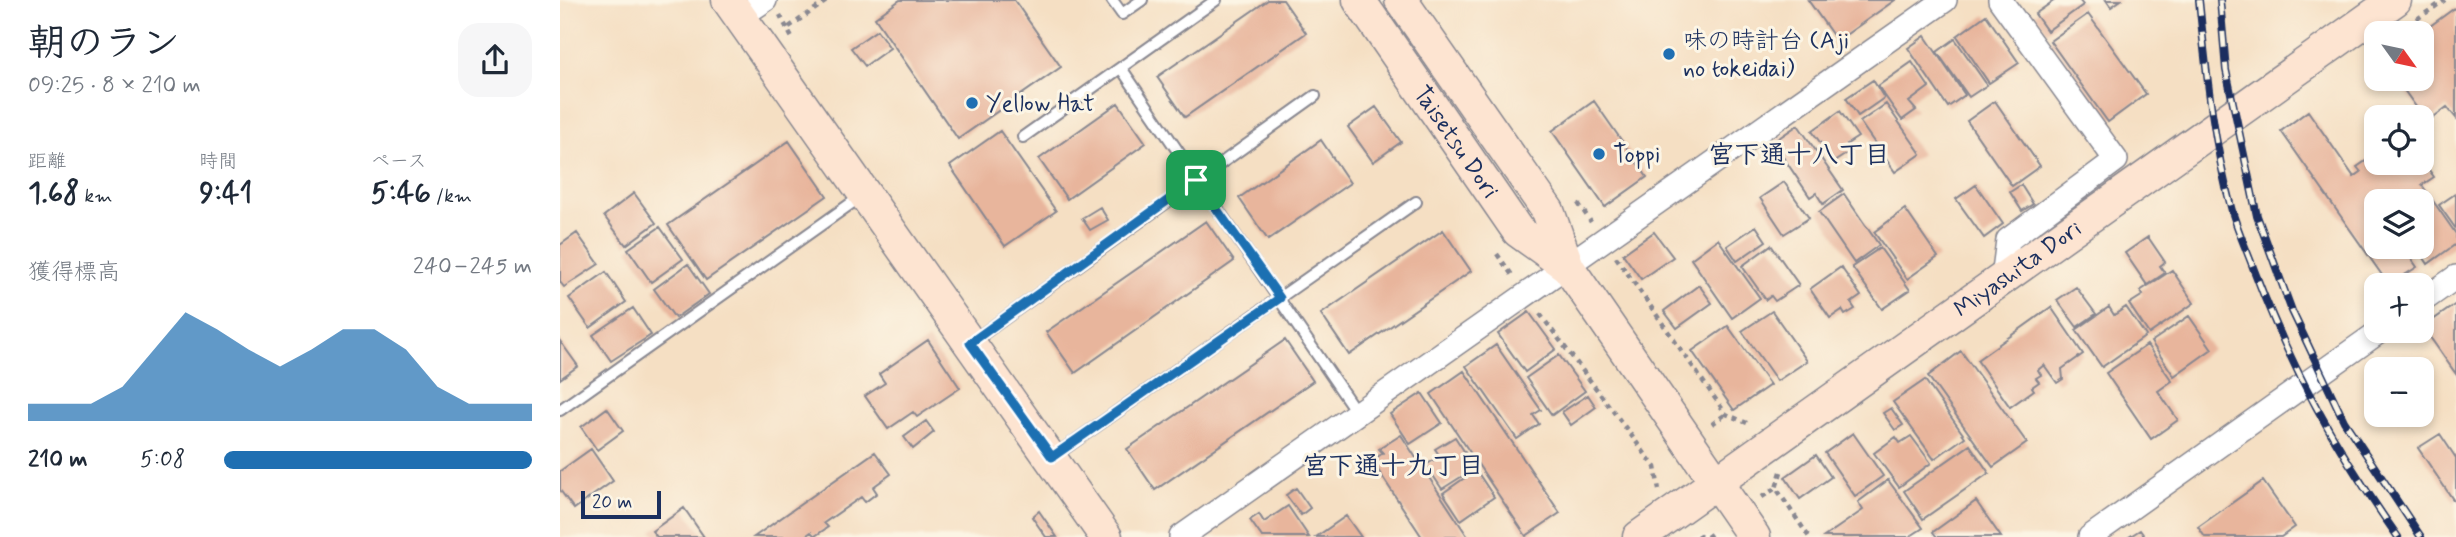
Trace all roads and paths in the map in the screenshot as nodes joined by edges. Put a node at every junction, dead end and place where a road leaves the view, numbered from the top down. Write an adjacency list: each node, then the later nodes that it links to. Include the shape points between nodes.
1 (828, 0): 11 (path)
2 (1112, 0): 3 (lane, via 1122,14)
3 (1142, 0)
4 (1216, 0): 12 (lane)
5 (1359, 0): 20 (street, Taisetsu Dori, via 1518,231)
6 (1401, 0): 20 (street, Taisetsu Dori, via 1548,211)
7 (1945, 0): 19 (street)
8 (2000, 0): 22 (street, via 2116,160 2008,240)
9 (2395, 0): 22 (street, Miyashita Dori)
10 (744, 6): 16 (street)
11 (789, 27)
12 (1121, 68): 14 (lane); 15 (lane)
13 (1315, 96): 15 (lane)
14 (1023, 137)
15 (1196, 180): 24 (lane); 26 (lane)
16 (865, 194): 26 (street); 27 (lane)
17 (1574, 198): 19 (path)
18 (1416, 202): 24 (lane)
19 (1605, 242): 20 (street); 29 (path, via 1726,414 1746,424)
20 (1568, 267): 28 (street); 31 (street, Taisetsu Dori)
21 (2456, 277): 23 (street)
22 (2003, 278): 31 (street, Miyashita Dori)
23 (2434, 293)
24 (1280, 298): 28 (lane); 30 (lane)
25 (2364, 342): 36 (street)
26 (970, 343): 30 (street)
27 (560, 410)
28 (1357, 413): 33 (street)
29 (1758, 416)
30 (1052, 457): 32 (street)
31 (1718, 482): 34 (street, Miyashita Dori); 35 (street, Taisetsu Dori)
32 (1106, 537)
33 (1181, 537)
34 (1639, 537)
35 (1754, 537)
36 (2090, 537)

